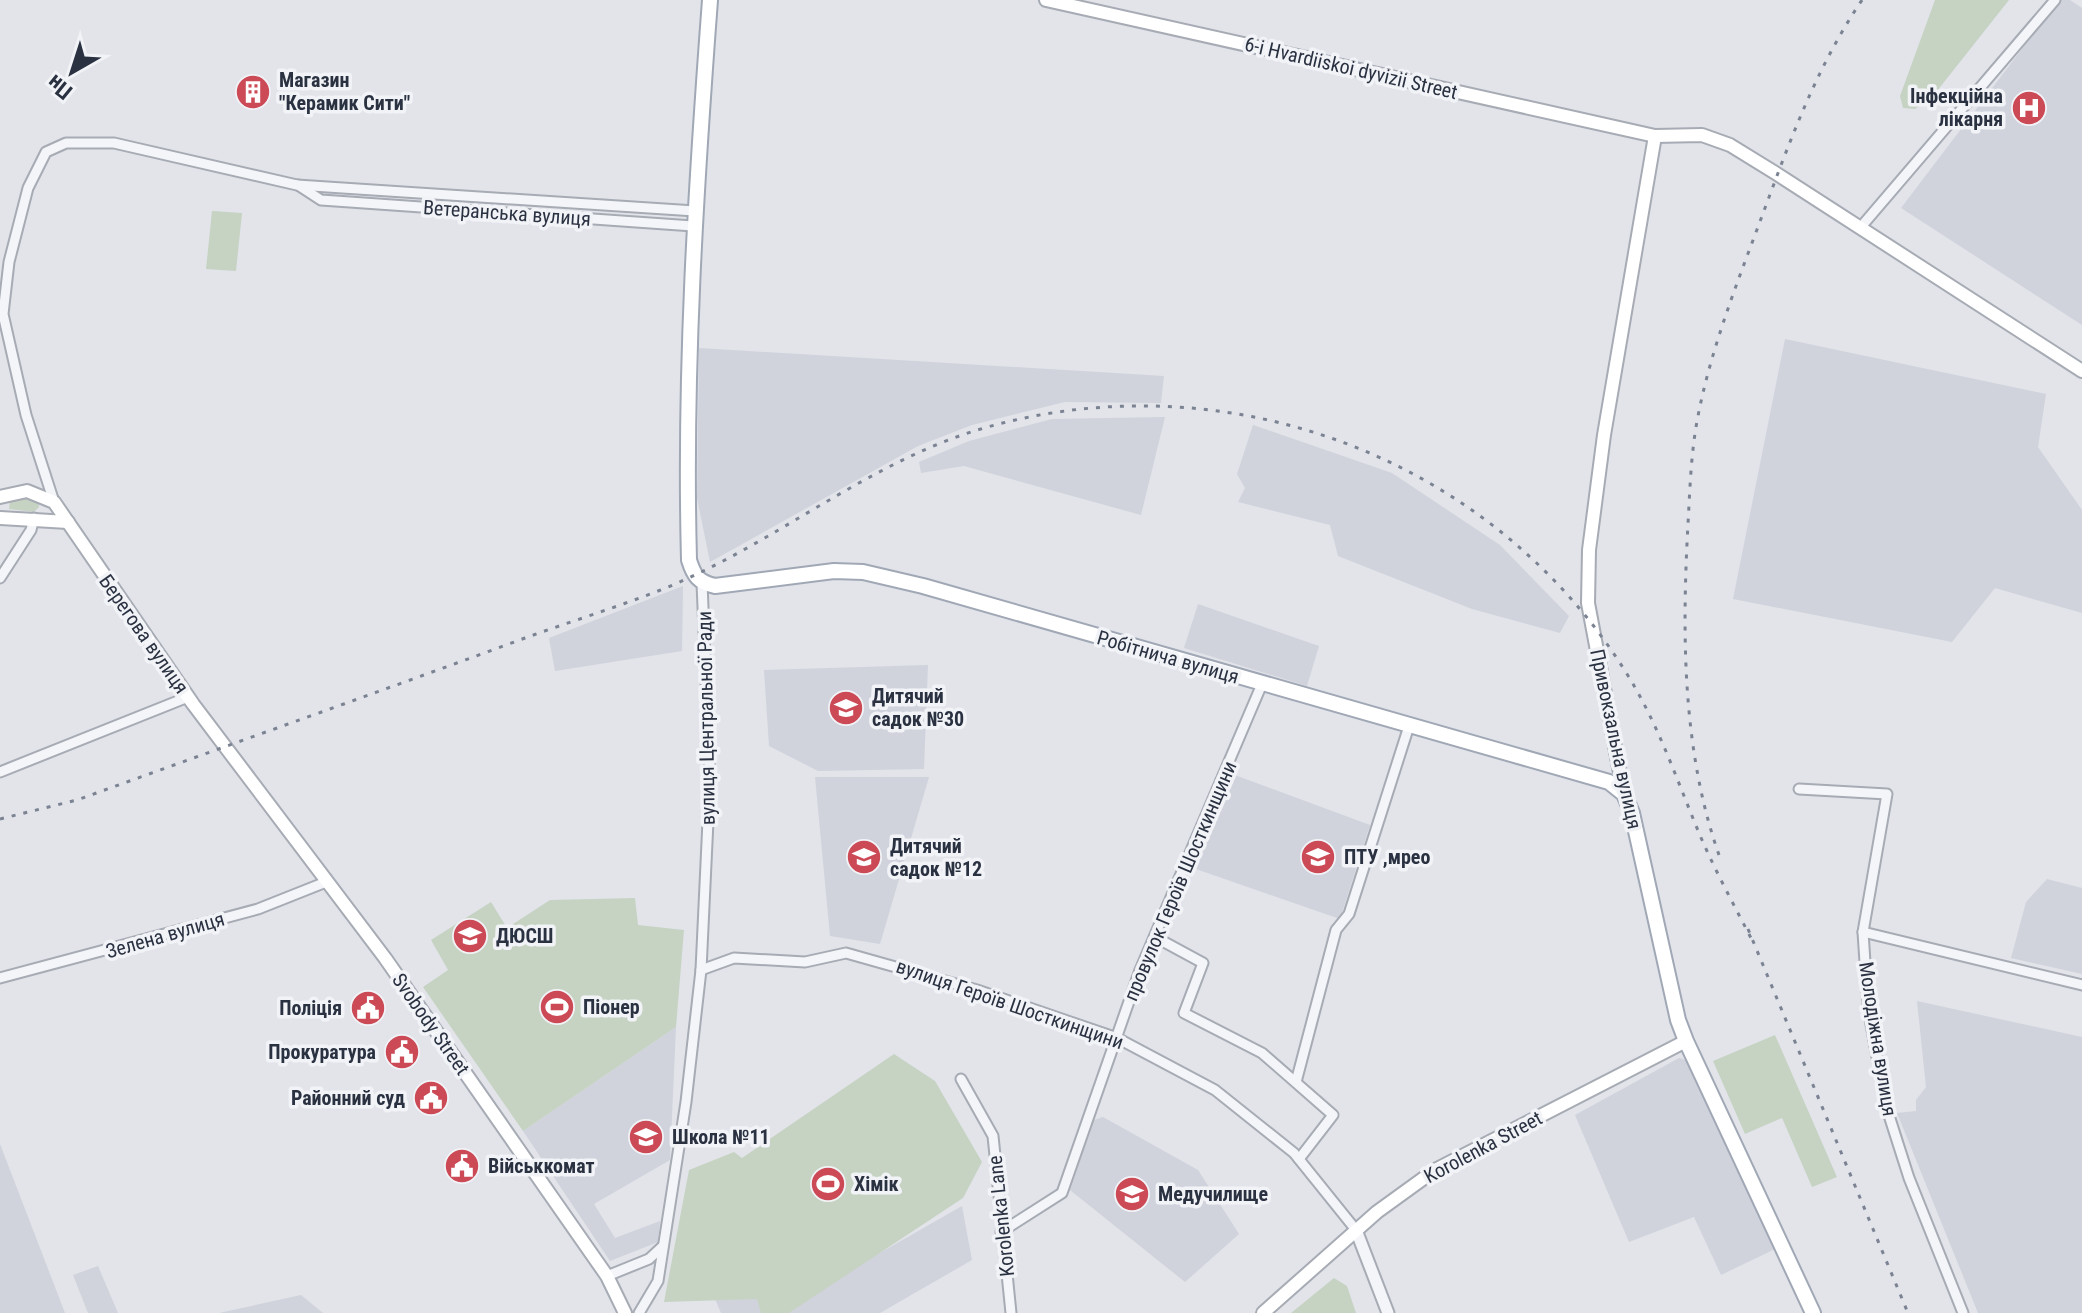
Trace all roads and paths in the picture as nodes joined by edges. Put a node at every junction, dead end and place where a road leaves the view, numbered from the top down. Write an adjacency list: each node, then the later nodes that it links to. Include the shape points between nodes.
1 (710, 0): 6 (main road, вулиця Центральної Ради)
2 (1046, 0): 4 (main road, 6-i Hvardiiskoi dyvizii Street)
3 (2055, 0): 7 (street)
4 (1655, 136): 7 (main road, 6-i Hvardiiskoi dyvizii Street, via 1702,135 1730,145); 23 (main road, Привокзальна вулиця, via 1589,550 1588,603)
5 (297, 185): 6 (street, Ветеранська вулиця); 6 (street, Ветеранська вулиця, via 321,200); 10 (street, Берегова вулиця, via 114,143 66,143 46,152 28,188 9,262 3,314 26,415)
6 (694, 219): 16 (main road, вулиця Центральної Ради, via 686,451 689,560)
7 (1860, 228): 8 (main road, 6-i Hvardiiskoi dyvizii Street)
8 (2082, 371)
9 (5, 495): 10 (main road, via 27,491); 12 (main road, via 6,511)
10 (54, 502): 13 (main road); 14 (main road, Берегова вулиця)
11 (0, 518): 12 (main road)
12 (14, 518): 13 (main road)
13 (34, 518): 14 (main road); 15 (street)
14 (68, 522): 18 (main road, Берегова вулиця)
15 (0, 578)
16 (702, 583): 17 (main road, Робітнича вулиця, via 863,572); 27 (street, вулиця Центральної Ради, via 710,778)
17 (1262, 684): 19 (main road, Робітнича вулиця); 26 (street, провулок Героїв Шосткинщини)
18 (188, 697): 20 (main road, Берегова вулиця); 21 (street)
19 (1409, 726): 23 (main road, Робітнича вулиця, via 1609,782); 33 (street, via 1349,914 1336,930)
20 (224, 744): 24 (main road, Svobody Street)
21 (0, 772)
22 (1799, 789): 25 (street, Молодіжна вулиця, via 1887,794)
23 (1624, 794): 31 (main road, Привокзальна вулиця)
24 (326, 882): 28 (street, Зелена вулиця, via 258,909); 38 (main road, Svobody Street)
25 (1863, 932): 29 (street); 45 (street, Молодіжна вулиця, via 1868,1008 1886,1106)
26 (1155, 937): 30 (street, провулок Героїв Шосткинщини); 33 (street, via 1203,963 1184,1013 1262,1053)
27 (701, 970): 30 (street, вулиця Героїв Шосткинщини, via 734,958 805,962 846,953); 37 (street, вулиця Центральної Ради)
28 (0, 978)
29 (2082, 985)
30 (1117, 1038): 34 (street, вулиця Героїв Шосткинщини, via 1215,1090); 36 (street, провулок Героїв Шосткинщини, via 1062,1193)
31 (1686, 1041): 35 (main road, Korolenka Street, via 1435,1170); 44 (main road, Привокзальна вулиця)
32 (961, 1079): 36 (street, Korolenka Lane, via 993,1136)
33 (1296, 1079): 34 (street, via 1333,1115)
34 (1299, 1159): 35 (street, вулиця Героїв Шосткинщини)
35 (1356, 1230): 42 (main road, Korolenka Street); 43 (street, вулиця Героїв Шосткинщини)
36 (1001, 1232): 41 (street, Korolenka Lane)
37 (663, 1246): 38 (street, via 649,1259); 40 (street, вулиця Центральної Ради, via 658,1281)
38 (607, 1276): 39 (main road, Svobody Street)
39 (625, 1313)
40 (639, 1313)
41 (1011, 1313)
42 (1263, 1313)
43 (1388, 1313)
44 (1813, 1313)
45 (1963, 1313)

